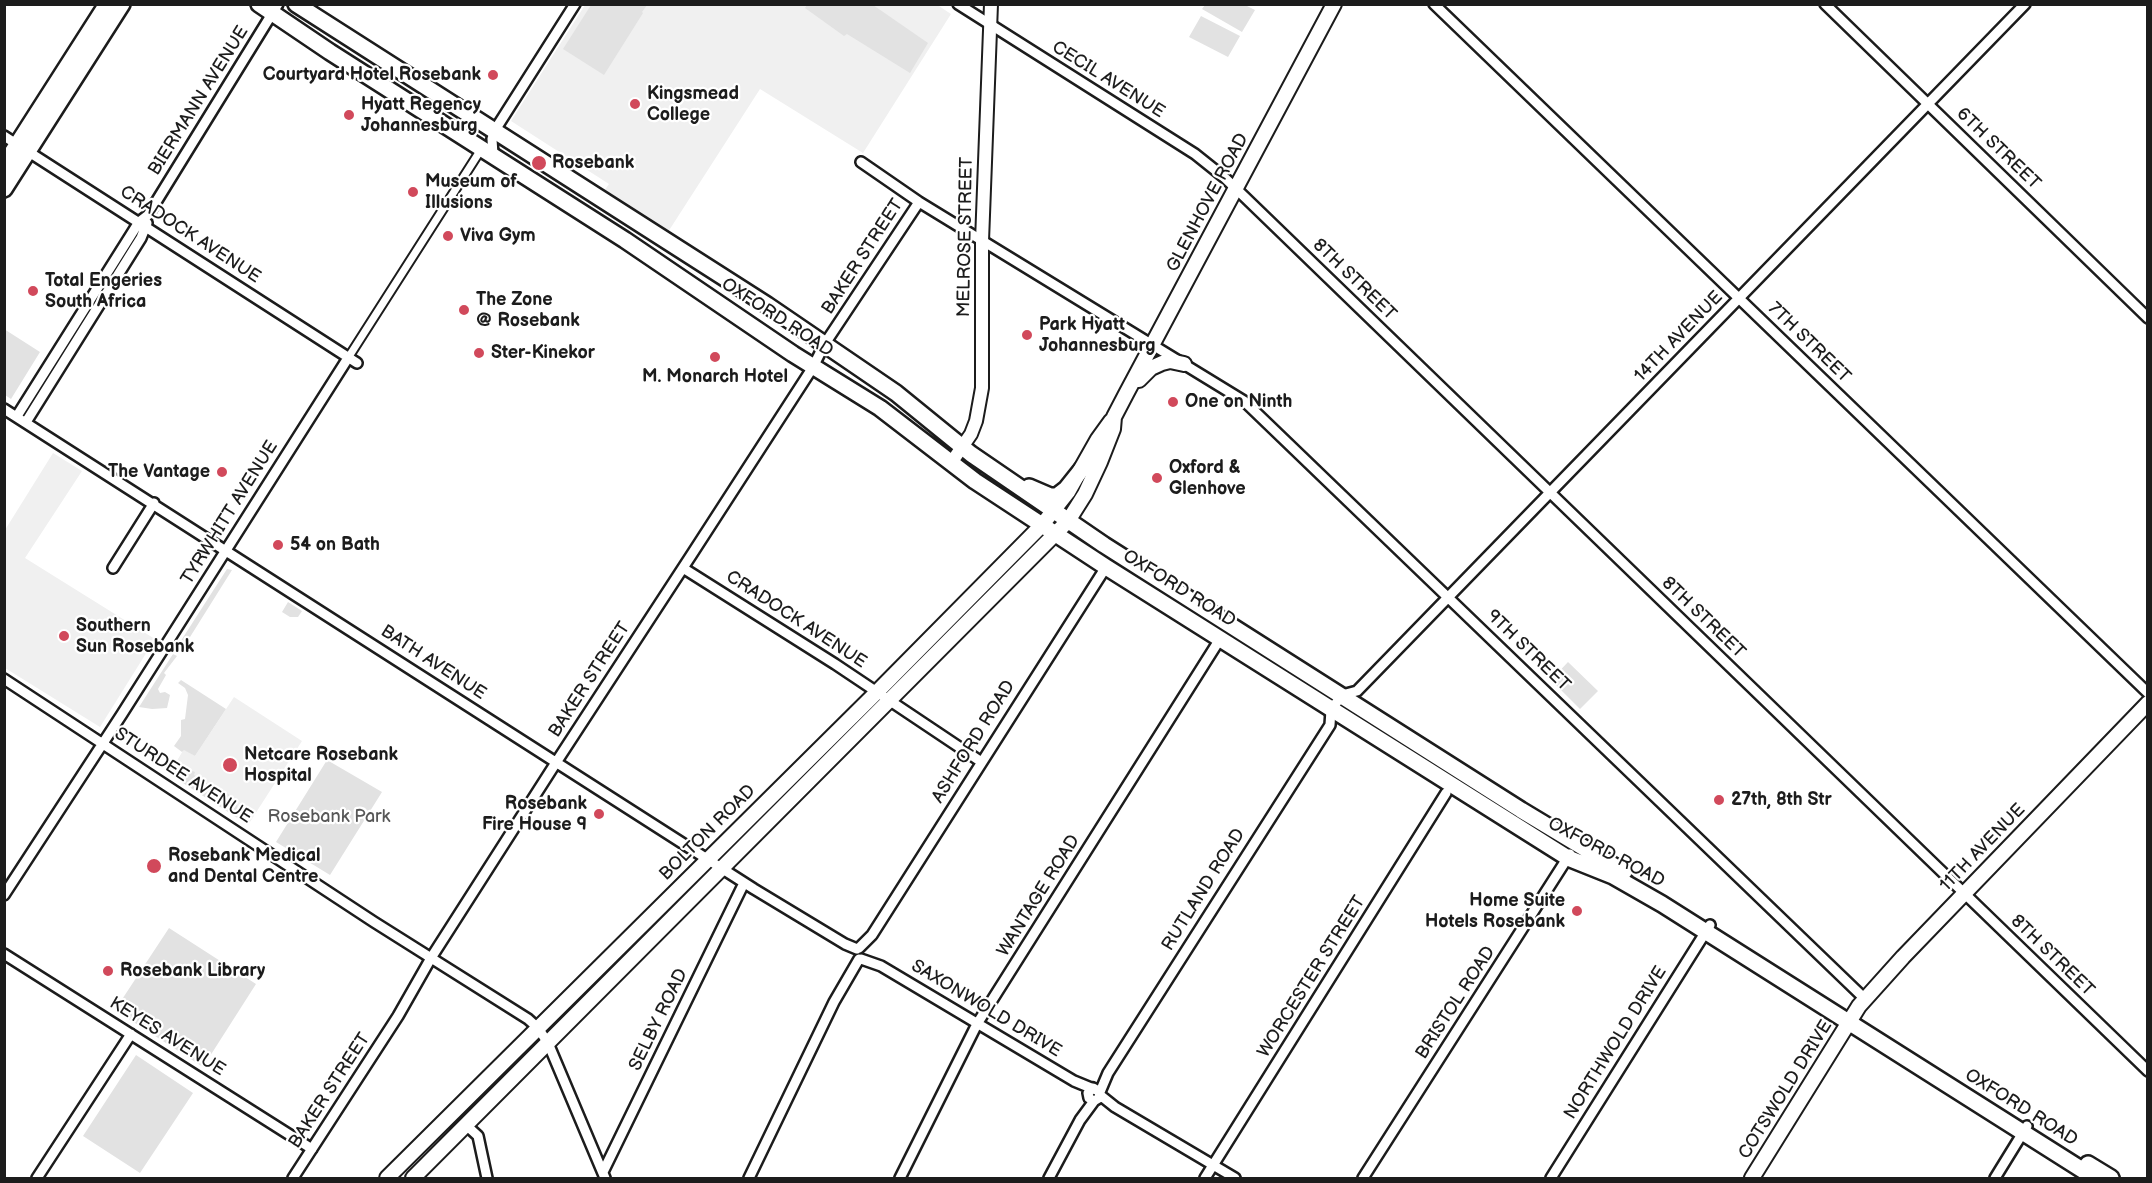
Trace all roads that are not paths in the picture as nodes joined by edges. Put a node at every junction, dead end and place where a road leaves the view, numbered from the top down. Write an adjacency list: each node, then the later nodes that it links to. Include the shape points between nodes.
1 (107, 4): 16 (main road)
2 (123, 4): 16 (main road)
3 (259, 4): 12 (main road, OXFORD ROAD)
4 (296, 4): 15 (main road, OXFORD ROAD)
5 (575, 4): 15 (street, TYRWHITT AVENUE)
6 (958, 4): 13 (street, CECIL AVENUE)
7 (991, 4): 13 (street, MELROSE STREET)
8 (1334, 4): 21 (main road, GLENHOVE ROAD)
9 (1434, 4): 25 (street, 7TH STREET)
10 (1825, 4): 14 (street, 6TH STREET)
11 (2025, 4): 14 (street, 14TH AVENUE)
12 (275, 9): 17 (main road, OXFORD ROAD, via 330,52); 23 (street, BIERMANN AVENUE)
13 (990, 25): 21 (street, CECIL AVENUE, via 1195,154); 24 (street, MELROSE STREET)
14 (1928, 104): 25 (street, 14TH AVENUE); 28 (street, 6TH STREET)
15 (495, 130): 17 (street, TYRWHITT AVENUE); 29 (main road, OXFORD ROAD)
16 (17, 144): 19 (main road); 20 (main road); 23 (street, CRADOCK AVENUE)
17 (487, 151): 31 (street, TYRWHITT AVENUE); 34 (main road, OXFORD ROAD)
18 (861, 162): 22 (street, 9TH STREET)
19 (4, 165)
20 (4, 189)
21 (1236, 189): 30 (main road, GLENHOVE ROAD); 44 (street, 8TH STREET)
22 (919, 202): 24 (street, 9TH STREET); 29 (street, BAKER STREET)
23 (143, 224): 26 (street, BIERMANN AVENUE); 27 (street, BIERMANN AVENUE); 31 (street, CRADOCK AVENUE)
24 (982, 241): 30 (street, 9TH STREET); 40 (street, MELROSE STREET, via 981,394 976,421)
25 (1739, 299): 44 (street, 14TH AVENUE); 58 (street, 7TH STREET)
26 (83, 313): 27 (street); 37 (street, BIERMANN AVENUE)
27 (92, 318): 39 (street, BIERMANN AVENUE)
28 (2148, 318)
29 (824, 345): 34 (street, BAKER STREET); 40 (main road, OXFORD ROAD, via 896,393)
30 (1154, 345): 33 (street, 9TH STREET); 35 (main road, GLENHOVE ROAD)
31 (348, 358): 32 (street, CRADOCK AVENUE); 50 (street, TYRWHITT AVENUE)
32 (357, 363)
33 (1184, 364): 35 (main road, via 1158,364); 54 (street, 9TH STREET, via 1244,401)
34 (813, 367): 41 (main road, OXFORD ROAD, via 880,408); 53 (street, BAKER STREET)
35 (1126, 394): 38 (main road, GLENHOVE ROAD)
36 (4, 409): 37 (street, BATH AVENUE)
37 (17, 416): 39 (street, BATH AVENUE)
38 (1114, 417): 42 (main road, GLENHOVE ROAD); 47 (main road, GLENHOVE ROAD, via 1100,462)
39 (26, 422): 45 (street, BATH AVENUE)
40 (962, 447): 41 (street, MELROSE STREET); 43 (main road, OXFORD ROAD)
41 (951, 464): 48 (main road, OXFORD ROAD)
42 (1082, 469): 43 (main road, via 1057,496); 46 (main road, GLENHOVE ROAD)
43 (1006, 478): 46 (main road, OXFORD ROAD)
44 (1550, 493): 54 (street, 14TH AVENUE); 74 (street, 8TH STREET)
45 (153, 503): 50 (street, BATH AVENUE); 52 (street)
46 (1053, 512): 47 (main road, OXFORD ROAD); 48 (main road, BOLTON ROAD)
47 (1068, 521): 49 (main road, BOLTON ROAD); 59 (main road, OXFORD ROAD)
48 (1042, 525): 49 (main road, OXFORD ROAD); 57 (main road, BOLTON ROAD)
49 (1058, 534): 51 (main road, OXFORD ROAD); 60 (main road, BOLTON ROAD)
50 (226, 550): 64 (street, TYRWHITT AVENUE); 65 (street, BATH AVENUE)
51 (1106, 567): 55 (main road, OXFORD ROAD); 66 (street, ASHFORD ROAD)
52 (113, 568)
53 (683, 568): 57 (street, CRADOCK AVENUE); 65 (street, BAKER STREET)
54 (1449, 598): 59 (street, 14TH AVENUE); 80 (street, 9TH STREET)
55 (1221, 639): 62 (main road, OXFORD ROAD); 82 (street, WANTAGE ROAD)
56 (4, 679): 64 (street, STURDEE AVENUE)
57 (877, 692): 60 (street, CRADOCK AVENUE); 70 (main road, BOLTON ROAD)
58 (2148, 693)
59 (1352, 697): 62 (street, RUTLAND ROAD); 63 (street); 67 (main road, OXFORD ROAD)
60 (890, 701): 66 (street, CRADOCK AVENUE); 72 (main road, BOLTON ROAD)
61 (2148, 703): 74 (main road, 11TH AVENUE)
62 (1330, 718): 63 (main road, OXFORD ROAD); 87 (street, RUTLAND ROAD)
63 (1345, 719): 68 (main road, OXFORD ROAD)
64 (104, 743): 75 (street, TYRWHITT AVENUE); 79 (street, STURDEE AVENUE)
65 (557, 761): 70 (street, BATH AVENUE); 79 (street, BAKER STREET)
66 (980, 761): 77 (street, ASHFORD ROAD)
67 (1460, 771): 68 (street); 68 (street); 69 (main road, OXFORD ROAD)
68 (1450, 787): 71 (main road, OXFORD ROAD); 91 (street, WORCESTER STREET)
69 (1576, 844): 71 (street, BRISTOL ROAD); 76 (main road, OXFORD ROAD)
70 (708, 858): 72 (street, BATH AVENUE); 83 (main road, BOLTON ROAD)
71 (1568, 858): 76 (main road, OXFORD ROAD, via 1613,876); 103 (street, BRISTOL ROAD)
72 (723, 868): 73 (street, BATH AVENUE); 85 (main road, BOLTON ROAD)
73 (744, 883): 77 (street, BATH AVENUE); 92 (street, SELBY ROAD)
74 (1964, 893): 80 (main road, 11TH AVENUE); 86 (street, 8TH STREET)
75 (4, 895)
76 (1708, 928): 81 (main road, OXFORD ROAD); 104 (street, NORTHWOLD DRIVE)
77 (860, 953): 82 (street, SAXONWOLD DRIVE); 98 (street, ASHFORD ROAD)
78 (4, 954): 84 (street, KEYES AVENUE)
79 (431, 958): 83 (street, STURDEE AVENUE); 90 (street, BAKER STREET)
80 (1865, 999): 81 (main road, 11TH AVENUE)
81 (1852, 1018): 89 (main road, OXFORD ROAD); 105 (main road, COTSWOLD DRIVE)
82 (977, 1024): 87 (street, SAXONWOLD DRIVE); 99 (street, WANTAGE ROAD)
83 (538, 1028): 85 (street, STURDEE AVENUE); 95 (main road, BOLTON ROAD)
84 (131, 1034): 90 (street, KEYES AVENUE); 93 (street)
85 (548, 1043): 88 (main road, BOLTON ROAD); 92 (street, STURDEE AVENUE)
86 (2148, 1071)
87 (1094, 1094): 91 (street, SAXONWOLD DRIVE); 100 (street, RUTLAND ROAD)
88 (466, 1125): 96 (main road, BOLTON ROAD); 97 (street, via 478,1136)
89 (2025, 1129): 106 (street); 107 (main road, OXFORD ROAD); 108 (main road, OXFORD ROAD)
90 (312, 1149): 94 (street, BAKER STREET)
91 (1212, 1165): 101 (street, WORCESTER STREET); 102 (street, SAXONWOLD DRIVE)
92 (604, 1175)
93 (37, 1179)
94 (293, 1179)
95 (387, 1179)
96 (413, 1179)
97 (487, 1179)
98 (749, 1179)
99 (900, 1179)
100 (1049, 1179)
101 (1204, 1179)
102 (1235, 1179)
103 (1363, 1179)
104 (1551, 1179)
105 (1752, 1179)
106 (1995, 1179)
107 (2095, 1179)
108 (2110, 1179)

